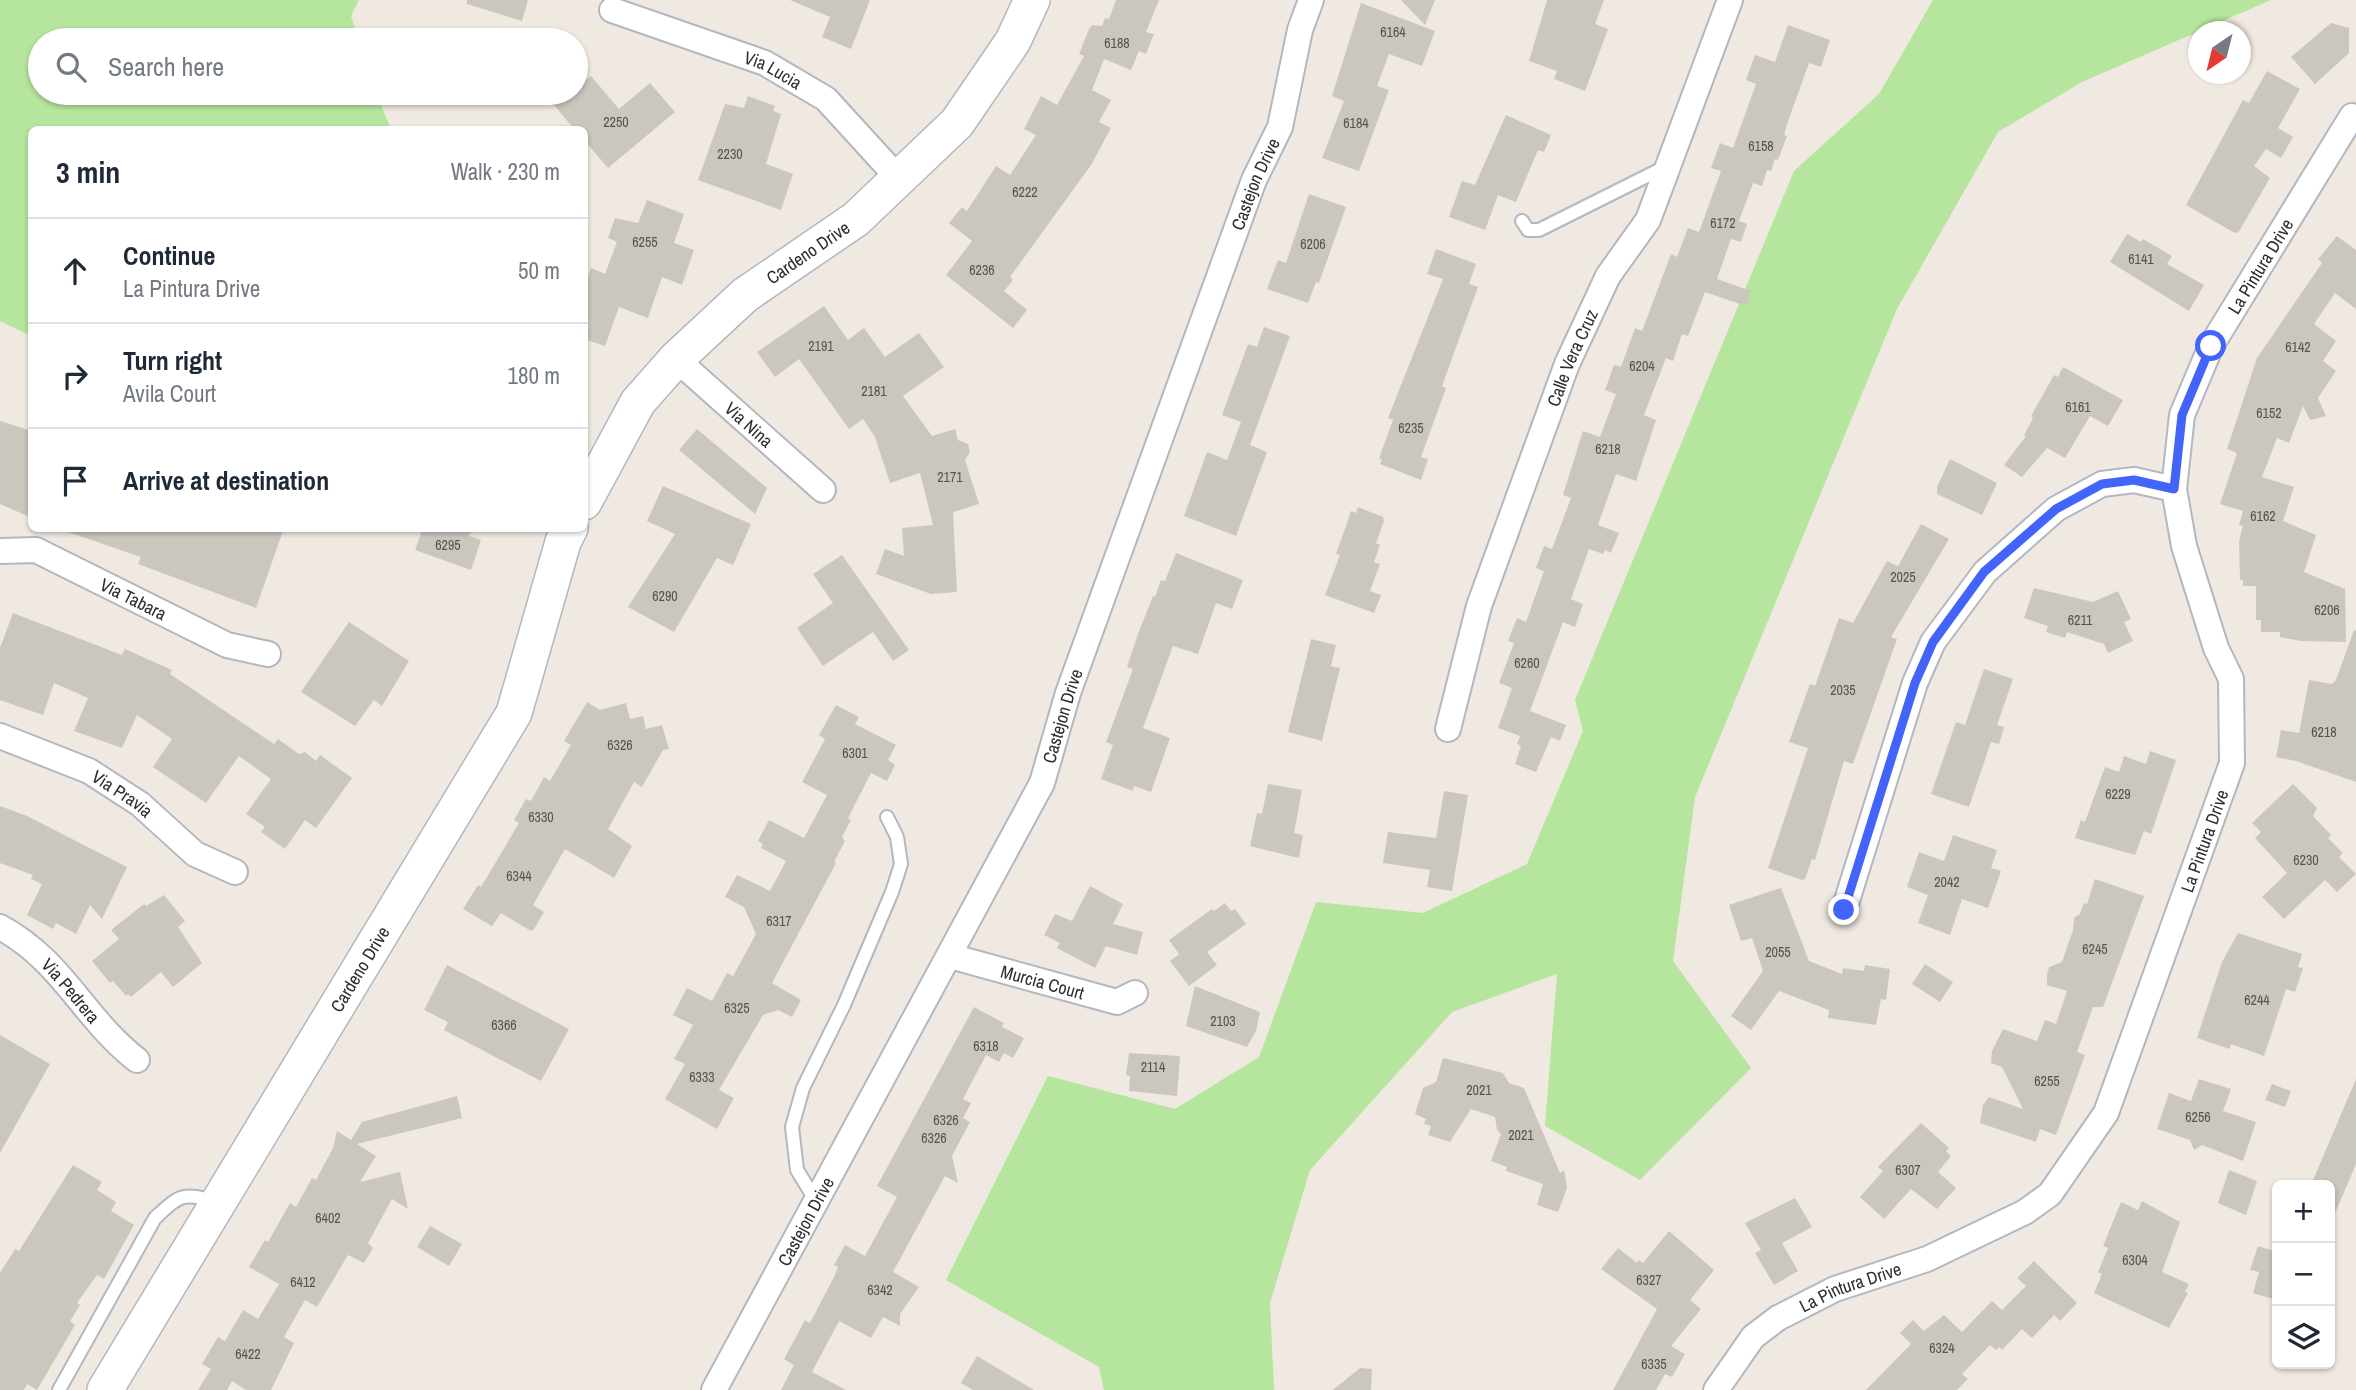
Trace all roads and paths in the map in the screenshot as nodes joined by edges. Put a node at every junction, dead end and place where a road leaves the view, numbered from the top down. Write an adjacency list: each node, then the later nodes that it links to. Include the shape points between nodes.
1 (1032, 0): 7 (street, Cardeno Drive, via 1013,41 957,123)
2 (1311, 0): 22 (street, Castejon Drive, via 1300,30 1280,127 1254,180 1073,681 1042,783)
3 (1730, 0): 6 (street, Calle Vera Cruz)
4 (612, 10): 7 (street, Via Lucia, via 765,63 826,99)
5 (2352, 116): 10 (street, La Pintura Drive, via 2211,346 2182,415)
6 (1668, 165): 8 (lane, via 1539,230 1528,230); 16 (street, Calle Vera Cruz, via 1648,220 1608,276 1567,363 1479,606)
7 (900, 180): 9 (street, Cardeno Drive, via 856,219 745,295)
8 (1522, 221)
9 (676, 359): 11 (street, Via Nina); 12 (street, Cardeno Drive, via 638,402)
10 (2174, 489): 20 (street, via 2134,480 2102,484 2056,509 1984,572 1933,642 1915,683); 30 (street, La Pintura Drive, via 2184,546 2216,648 2231,679 2232,763 2106,1113 2050,1194 2025,1212 1927,1259 1835,1289 1778,1318 1753,1336)
11 (823, 490)
12 (588, 495)
13 (568, 532): 26 (street, Cardeno Drive, via 514,713)
14 (0, 551): 15 (street, Via Tabara, via 36,551 227,645)
15 (268, 654)
16 (1448, 729)
17 (0, 736): 19 (street, Via Pravia, via 89,771 140,804 195,854)
18 (887, 817): 25 (lane, via 897,837 901,864 844,1005 803,1088 792,1127 797,1170)
19 (235, 872)
20 (1844, 910)
21 (0, 927): 24 (street, Via Pedrera, via 51,964 108,1038)
22 (950, 956): 23 (street, Murcia Court, via 1117,1002); 25 (street, Castejon Drive)
23 (1135, 993)
24 (137, 1060)
25 (817, 1202): 29 (street, Castejon Drive)
26 (218, 1203): 27 (lane, via 190,1194 155,1218); 28 (street, Cardeno Drive)
27 (59, 1390)
28 (105, 1390)
29 (714, 1390)
30 (1716, 1390)

